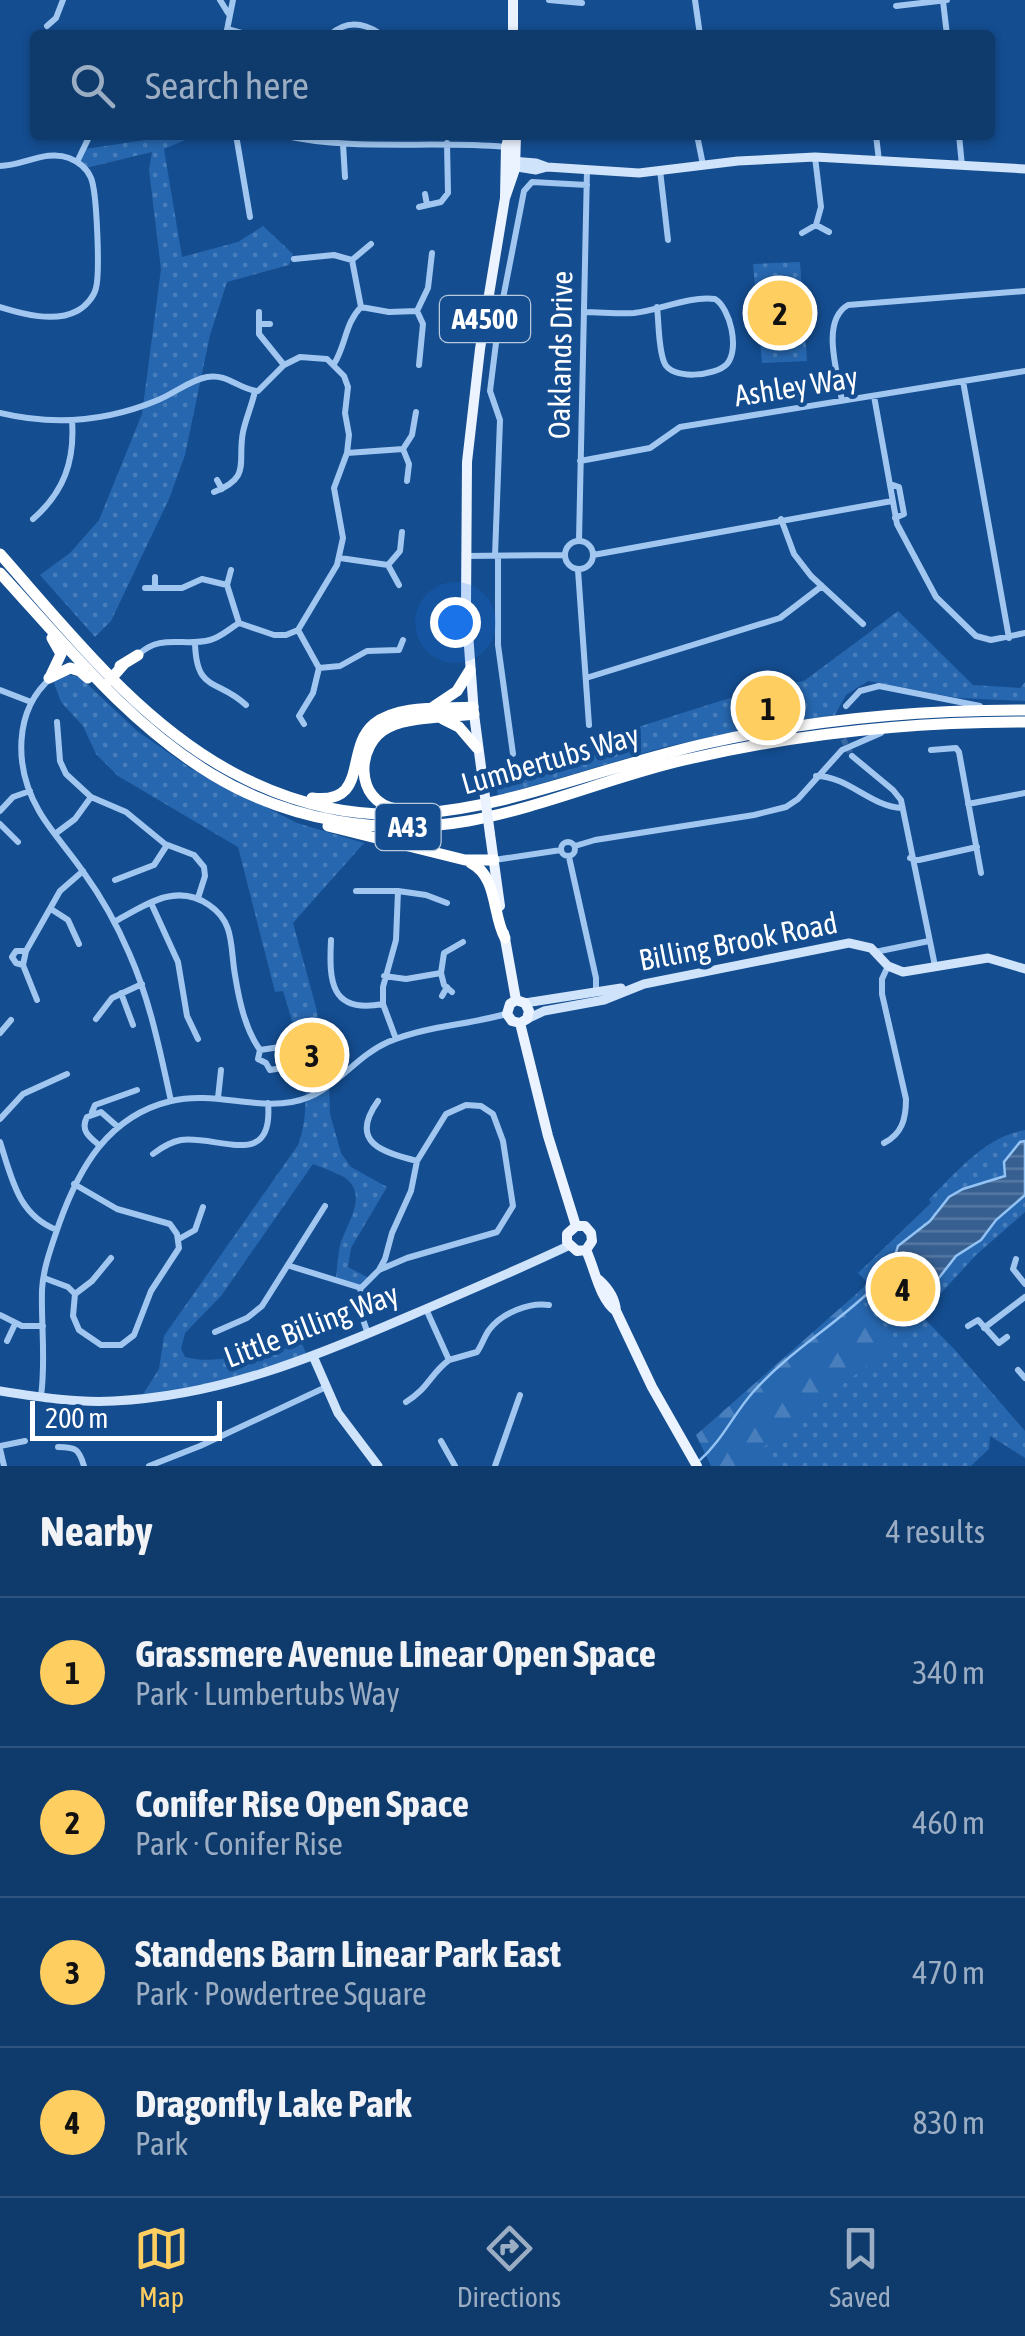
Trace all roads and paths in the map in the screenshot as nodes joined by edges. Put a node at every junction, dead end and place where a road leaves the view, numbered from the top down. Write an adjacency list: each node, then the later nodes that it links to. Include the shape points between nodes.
1 (64, 0): 12 (street)
2 (220, 0): 11 (street)
3 (233, 0): 11 (street)
4 (513, 0): 16 (main road)
5 (549, 0): 8 (street)
6 (695, 0): 17 (street)
7 (944, 0): 10 (street); 18 (street)
8 (572, 2): 9 (street)
9 (582, 2)
10 (896, 6)
11 (229, 14): 13 (street)
12 (47, 26)
13 (227, 30)
14 (336, 30): 15 (street, via 349,24)
15 (374, 30)
16 (513, 30)
17 (699, 30)
18 (947, 30)
19 (88, 140): 31 (street)
20 (237, 140): 42 (street)
21 (315, 140): 28 (street)
22 (494, 140): 27 (street)
23 (510, 140): 32 (main road, A4500)
24 (698, 140): 33 (street)
25 (877, 140): 30 (street)
26 (959, 140): 35 (street)
27 (447, 143): 28 (street); 41 (street, via 448,194 423,206)
28 (342, 144): 39 (street)
29 (815, 157): 30 (street); 33 (street); 43 (street, via 821,207)
30 (879, 161): 35 (street)
31 (77, 162): 34 (street, via 52,154); 54 (street, via 94,190 96,289 87,304 62,316)
32 (512, 163): 37 (street); 91 (main road, A4500, via 472,403)
33 (703, 164): 38 (street)
34 (0, 166)
35 (962, 166): 36 (street)
36 (1025, 169)
37 (587, 170): 38 (street); 40 (street, Oaklands Drive)
38 (660, 170): 46 (street)
39 (345, 177)
40 (587, 185): 59 (street, Oaklands Drive); 92 (street, via 532,182 524,191 490,391 500,420)
41 (425, 194)
42 (250, 217)
43 (816, 225): 44 (street); 45 (street)
44 (829, 232)
45 (802, 233)
46 (668, 240)
47 (372, 244): 50 (street)
48 (432, 253): 51 (street)
49 (294, 259): 50 (street, via 307,253)
50 (352, 260): 55 (street)
51 (430, 269): 52 (street); 57 (street)
52 (439, 270)
53 (1025, 291): 71 (street, via 838,311 833,324)
54 (0, 307)
55 (361, 307): 57 (street); 64 (street)
56 (657, 307): 56 (street, via 709,298 722,304 732,354 727,364 682,376 671,372); 59 (street)
57 (417, 311): 62 (street)
58 (260, 312): 60 (street)
59 (584, 312): 77 (street, Oaklands Drive)
60 (259, 324): 61 (street); 65 (street, via 264,344)
61 (270, 324)
62 (420, 343): 63 (street); 66 (street)
63 (430, 345)
64 (334, 364): 65 (street, via 310,356); 76 (street, via 348,387)
65 (284, 365): 69 (street)
66 (419, 365)
67 (1025, 371): 68 (street, Ashley Way)
68 (963, 381): 70 (street, Ashley Way); 112 (street)
69 (254, 391): 74 (street, via 231,379 205,377 139,407); 81 (street, via 240,474)
70 (874, 396): 71 (street, Ashley Way); 80 (street)
71 (842, 401): 77 (street, Ashley Way, via 680,427 650,448)
72 (416, 412): 75 (street)
73 (0, 413): 74 (street)
74 (72, 420): 84 (street, via 66,474)
75 (403, 449): 76 (street); 79 (street, via 410,464)
76 (347, 453): 94 (street, via 334,488)
77 (580, 461): 88 (street, Oaklands Drive)
78 (217, 480): 81 (street)
79 (407, 481)
80 (890, 484): 83 (street); 85 (street, via 900,488 904,514)
81 (222, 489): 82 (street)
82 (214, 492)
83 (892, 501): 85 (street); 86 (street)
84 (33, 518)
85 (895, 518): 112 (street, via 941,603 976,636)
86 (782, 519): 90 (street); 103 (street, via 794,554)
87 (402, 532): 95 (street, via 400,551)
88 (579, 541): 90 (street); 93 (street)
89 (0, 554): 99 (highway, Lumbertubs Way / A43)
90 (593, 555): 97 (street)
91 (465, 556): 92 (street); 119 (main road, A4500)
92 (496, 556): 93 (street); 141 (street, via 498,645)
93 (564, 556): 97 (street)
94 (340, 558): 95 (street); 110 (street)
95 (388, 566): 102 (street)
96 (231, 570): 101 (street)
97 (578, 570): 122 (street)
98 (0, 572): 106 (highway, Lumbertubs Way / A43)
99 (16, 573): 107 (highway, Lumbertubs Way / A43); 116 (highway, via 78,649)
100 (155, 578): 105 (street)
101 (227, 585): 105 (street, via 202,579 182,588); 108 (street)
102 (399, 586)
103 (822, 586): 109 (street); 122 (street, via 780,618)
104 (145, 588): 105 (street)
105 (155, 588)
106 (24, 599): 116 (highway, Lumbertubs Way / A43); 121 (highway, via 59,648)
107 (62, 623): 117 (highway, via 111,666); 120 (highway, Lumbertubs Way / A43)
108 (239, 623): 110 (street, via 274,636); 114 (street)
109 (863, 624)
110 (298, 630): 118 (street)
111 (1025, 634): 112 (street)
112 (1009, 638)
113 (403, 640): 118 (street, via 402,652 367,651 340,666)
114 (195, 642): 115 (street, via 165,640); 125 (street, via 202,678)
115 (138, 655): 117 (highway); 131 (highway, via 128,679)
116 (76, 657): 121 (street); 136 (highway, Lumbertubs Way / A43)
117 (124, 664): 120 (highway)
118 (319, 668): 133 (street, via 302,720)
119 (470, 670): 127 (highway, via 448,699); 128 (main road, A4500)
120 (111, 676): 131 (highway, Lumbertubs Way / A43); 142 (highway, via 113,688)
121 (49, 678): 124 (street); 136 (highway, via 70,668 80,671)
122 (586, 678): 137 (street)
123 (0, 690): 124 (street)
124 (31, 702): 147 (street, via 21,738)
125 (246, 706)
126 (846, 706): 129 (street, via 860,691 879,686)
127 (424, 710): 128 (highway); 150 (highway, via 374,724 358,750 351,782 335,798 294,792)
128 (473, 710): 132 (highway); 139 (main road, A4500)
129 (1002, 710): 130 (highway, Lumbertubs Way / A43); 153 (highway, Lumbertubs Way / A43, via 870,716 760,732)
130 (1025, 710)
131 (148, 711): 150 (highway, Lumbertubs Way / A43)
132 (440, 719): 139 (highway, via 459,727); 153 (highway, via 395,724 377,735 368,754 366,789 384,807)
133 (289, 720)
134 (57, 722): 149 (street, via 60,762)
135 (1025, 722): 138 (highway, Lumbertubs Way / A43)
136 (145, 726): 142 (highway, Lumbertubs Way / A43)
137 (589, 726)
138 (896, 726): 144 (street, via 850,744); 150 (highway, Lumbertubs Way / A43, via 678,762 449,824 351,824)
139 (477, 748): 165 (main road, A4500, bridge)
140 (931, 750): 151 (street, via 959,752)
141 (513, 754)
142 (181, 755): 150 (highway, Lumbertubs Way / A43, via 215,777)
143 (852, 756): 152 (street, via 893,790)
144 (830, 760): 145 (street); 146 (street)
145 (816, 776): 146 (street); 159 (street, via 798,799 772,812)
146 (834, 778): 152 (street)
147 (30, 791): 154 (street); 156 (street)
148 (1025, 793): 151 (street)
149 (91, 797): 156 (street); 158 (street, via 126,812)
150 (277, 799): 153 (highway, Lumbertubs Way / A43, via 378,814); 164 (highway, via 334,828)
151 (968, 804): 160 (street)
152 (902, 808): 163 (street)
153 (454, 811)
154 (0, 812)
155 (0, 824): 157 (street)
156 (55, 834): 166 (street)
157 (18, 842)
158 (168, 846): 168 (street, via 154,865); 171 (street, via 194,854 204,867)
159 (575, 846): 161 (street, via 567,842); 162 (street)
160 (977, 847): 163 (street); 167 (street)
161 (561, 850): 162 (street); 165 (street)
162 (569, 857): 189 (street)
163 (910, 858): 178 (street)
164 (465, 860): 165 (highway); 176 (highway, via 486,876)
165 (494, 860): 176 (main road, A4500)
166 (82, 870): 174 (street); 175 (street)
167 (981, 873)
168 (115, 880)
169 (398, 890): 170 (street); 173 (street); 186 (street, via 396,940)
170 (356, 891)
171 (198, 898): 172 (street, via 174,894); 204 (street, via 228,925 244,1012)
172 (150, 902): 175 (street); 202 (street, via 178,962)
173 (447, 903)
174 (51, 909): 180 (street, via 68,920); 192 (street, via 23,965)
175 (114, 922): 187 (street)
176 (504, 938): 193 (main road, A4500)
177 (331, 940): 195 (street, via 336,993 355,1005)
178 (929, 940): 181 (street); 183 (street)
179 (464, 942): 185 (street, via 448,948)
180 (80, 944)
181 (875, 952): 182 (street, Billing Brook Road); 188 (street, Billing Brook Road, via 849,943)
182 (888, 966): 183 (street, via 902,972); 216 (street, via 881,986 906,1116)
183 (934, 966): 184 (street, via 988,958)
184 (1025, 969)
185 (441, 973): 186 (street); 191 (street, via 449,990)
186 (384, 976): 195 (street)
187 (142, 984): 190 (street); 209 (street)
188 (628, 988): 189 (street, Billing Brook Road); 194 (street, Billing Brook Road)
189 (598, 991): 193 (street, Billing Brook Road); 194 (street)
190 (121, 993): 197 (street); 200 (street)
191 (442, 996)
192 (37, 1000)
193 (521, 1002): 196 (main road); 199 (main road, via 529,1010)
194 (589, 1002): 199 (street, Billing Brook Road)
195 (383, 1004): 203 (street)
196 (507, 1014): 199 (main road); 203 (street)
197 (96, 1019)
198 (11, 1020): 201 (street)
199 (523, 1021): 223 (main road)
200 (133, 1025)
201 (0, 1033)
202 (198, 1039)
203 (396, 1039): 211 (street, via 322,1091)
204 (260, 1050): 204 (street, via 280,1047 288,1066 270,1070 258,1059)
205 (221, 1070): 208 (street)
206 (68, 1074): 213 (street, via 23,1094)
207 (137, 1090): 212 (street, via 95,1105)
208 (218, 1098): 209 (street); 211 (street)
209 (172, 1101): 214 (street)
210 (378, 1101): 219 (street, via 367,1126 372,1143)
211 (268, 1103): 218 (street, via 263,1134 250,1146 178,1140)
212 (91, 1114): 214 (street, via 104,1113); 217 (street, via 85,1130)
213 (0, 1119)
214 (118, 1128): 217 (street)
215 (0, 1142): 224 (street, via 28,1212)
216 (884, 1143)
217 (99, 1145): 220 (street)
218 (153, 1154)
219 (417, 1161): 231 (street); 231 (street, via 446,1114 481,1106 500,1127 510,1215 497,1232)
220 (74, 1184): 224 (street); 225 (street, via 117,1209 170,1224)
221 (325, 1206): 230 (street)
222 (203, 1207): 225 (street, via 195,1230)
223 (576, 1226): 226 (main road, via 567,1234); 227 (main road, via 591,1233)
224 (57, 1230): 232 (street)
225 (179, 1239): 235 (street, via 130,1341 101,1345 85,1336 73,1316)
226 (568, 1246): 227 (main road); 238 (street, Little Billing Way)
227 (586, 1250): 267 (main road, via 608,1304)
228 (95, 1257): 235 (street, via 108,1261)
229 (1016, 1259): 233 (street, via 1013,1270)
230 (290, 1266): 234 (street); 244 (street, via 262,1306)
231 (380, 1270): 234 (street)
232 (44, 1278): 235 (street); 241 (street)
233 (1025, 1284)
234 (361, 1288): 245 (street, via 358,1305)
235 (75, 1294)
236 (1025, 1297): 243 (street)
237 (549, 1305): 249 (street, via 524,1306 488,1330 476,1352)
238 (426, 1309): 245 (street, Little Billing Way); 249 (street)
239 (0, 1315): 240 (street)
240 (15, 1324): 241 (street); 247 (street)
241 (43, 1326): 255 (street)
242 (968, 1326): 243 (street, via 978,1320)
243 (984, 1328): 246 (street, via 1000,1343)
244 (215, 1332)
245 (368, 1334): 248 (street, Little Billing Way)
246 (1007, 1338)
247 (7, 1341)
248 (313, 1356): 252 (street); 255 (street, Little Billing Way, via 199,1391 113,1402)
249 (449, 1360): 256 (street)
250 (1018, 1370): 251 (street)
251 (1025, 1378)
252 (326, 1386): 261 (street); 264 (street)
253 (0, 1391): 255 (street, Little Billing Way)
254 (520, 1395): 266 (street)
255 (41, 1396)
256 (406, 1402)
257 (25, 1441): 260 (street)
258 (441, 1441): 265 (street)
259 (58, 1446): 263 (street, via 79,1450)
260 (0, 1448): 262 (street)
261 (155, 1465)
262 (4, 1466)
263 (84, 1466)
264 (378, 1466)
265 (455, 1466)
266 (496, 1466)
267 (697, 1466)

